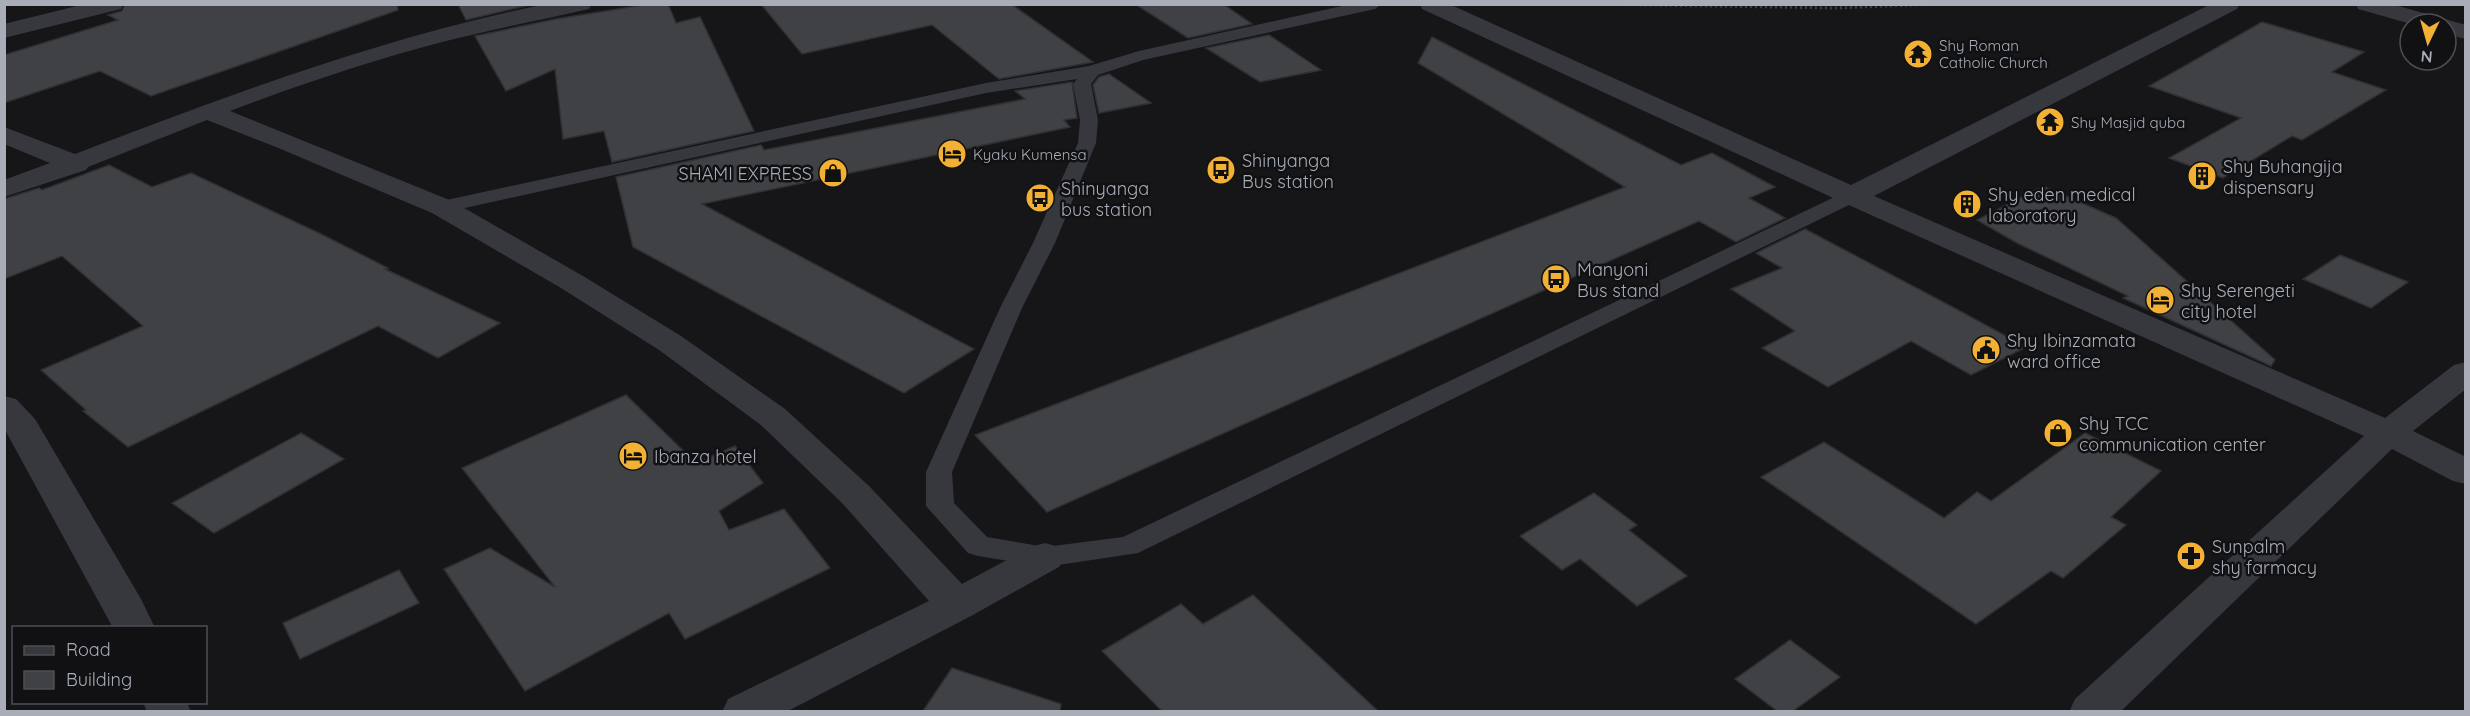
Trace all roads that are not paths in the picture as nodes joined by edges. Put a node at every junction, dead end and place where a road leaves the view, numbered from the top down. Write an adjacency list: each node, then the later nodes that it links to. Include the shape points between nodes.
1 (113, 4): 8 (street)
2 (581, 4): 10 (street, via 419,40)
3 (1375, 4): 9 (lane, via 1139,56)
4 (1430, 4): 14 (street)
5 (2229, 4): 14 (street)
6 (2366, 4): 7 (street)
7 (2398, 13)
8 (4, 31)
9 (1092, 71): 15 (lane, via 986,88); 20 (lane, via 1082,84 1089,120 1087,143 939,472 940,506 978,546)
10 (206, 111): 12 (street); 15 (street)
11 (4, 135): 12 (street)
12 (77, 164): 13 (street)
13 (4, 189)
14 (1852, 196): 18 (street); 20 (lane, via 1128,546)
15 (442, 207): 21 (street, via 670,343 773,417 856,495)
16 (2466, 372): 18 (street)
17 (4, 407): 22 (street, via 23,427)
18 (2388, 433): 19 (street); 24 (street)
19 (2466, 472)
20 (1045, 557): 21 (street)
21 (957, 605): 23 (street)
22 (134, 626)
23 (744, 711)
24 (2091, 711)

